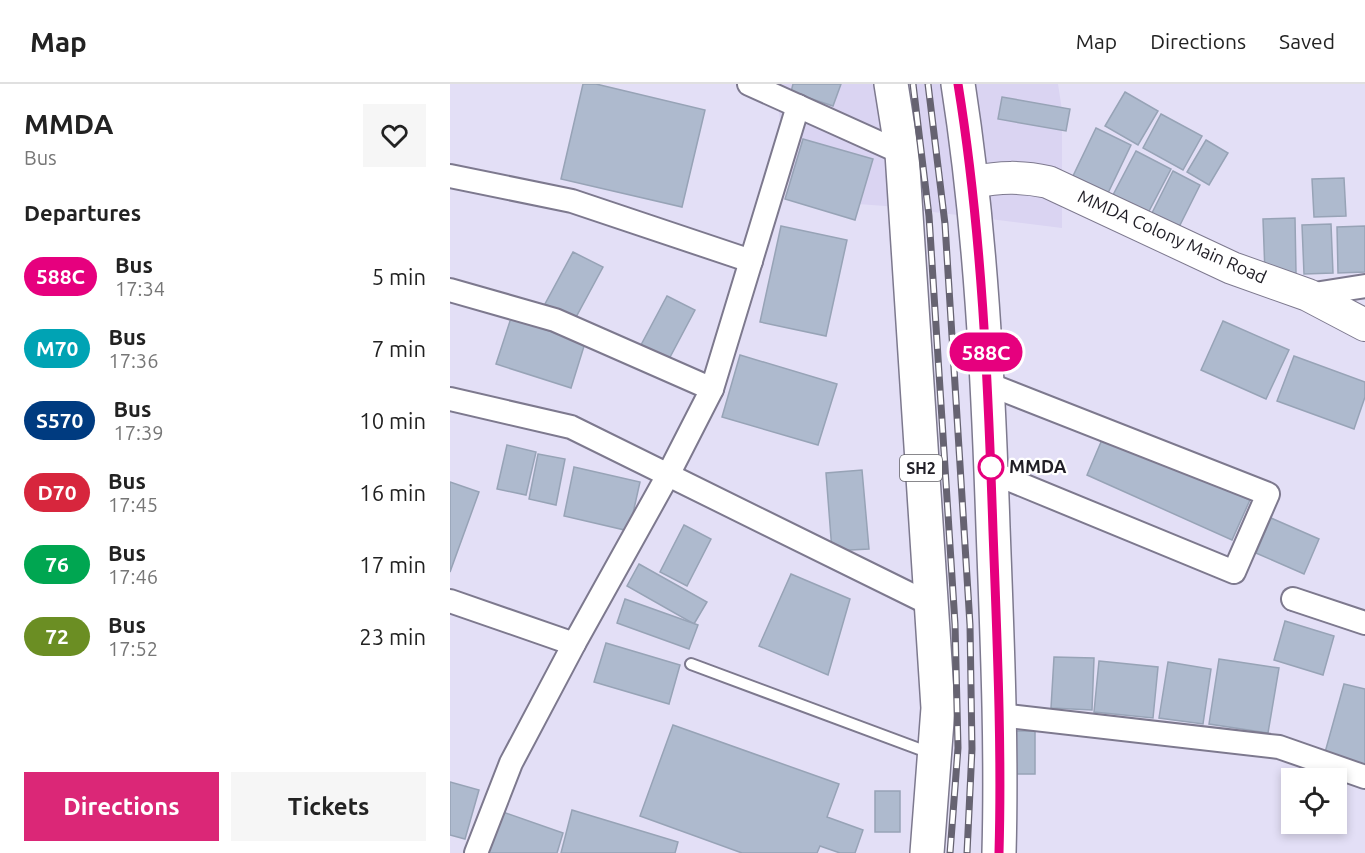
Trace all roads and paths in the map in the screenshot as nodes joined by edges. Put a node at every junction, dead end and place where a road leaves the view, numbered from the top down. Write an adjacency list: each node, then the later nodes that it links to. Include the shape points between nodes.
1 (749, 84): 4 (street)
2 (891, 84): 5 (main road, SH2)
3 (958, 84): 7 (main road)
4 (798, 106): 5 (street); 8 (street)
5 (903, 153): 20 (main road, SH2)
6 (450, 176): 8 (street, via 572,201)
7 (973, 182): 11 (street, MMDA Colony Main Road, via 1001,176 1048,182 1232,268); 13 (main road)
8 (751, 261): 14 (street)
9 (1365, 286): 11 (street)
10 (450, 290): 14 (street, via 555,320)
11 (1308, 295): 12 (street, MMDA Colony Main Road)
12 (1365, 325)
13 (988, 384): 16 (main road); 16 (street, via 1268,494 1234,572)
14 (712, 389): 17 (street)
15 (450, 399): 17 (street, via 571,427)
16 (991, 472): 24 (main road)
17 (668, 475): 20 (street); 22 (street)
18 (1293, 599): 21 (street)
19 (450, 601): 22 (street)
20 (930, 604): 25 (main road, SH2, via 938,708)
21 (1365, 623)
22 (574, 644): 27 (street, via 511,763)
23 (691, 664): 25 (lane)
24 (1000, 715): 26 (street, via 1278,747); 29 (main road)
25 (935, 754): 28 (main road, SH2)
26 (1365, 777)
27 (476, 853)
28 (927, 853)
29 (999, 853)

